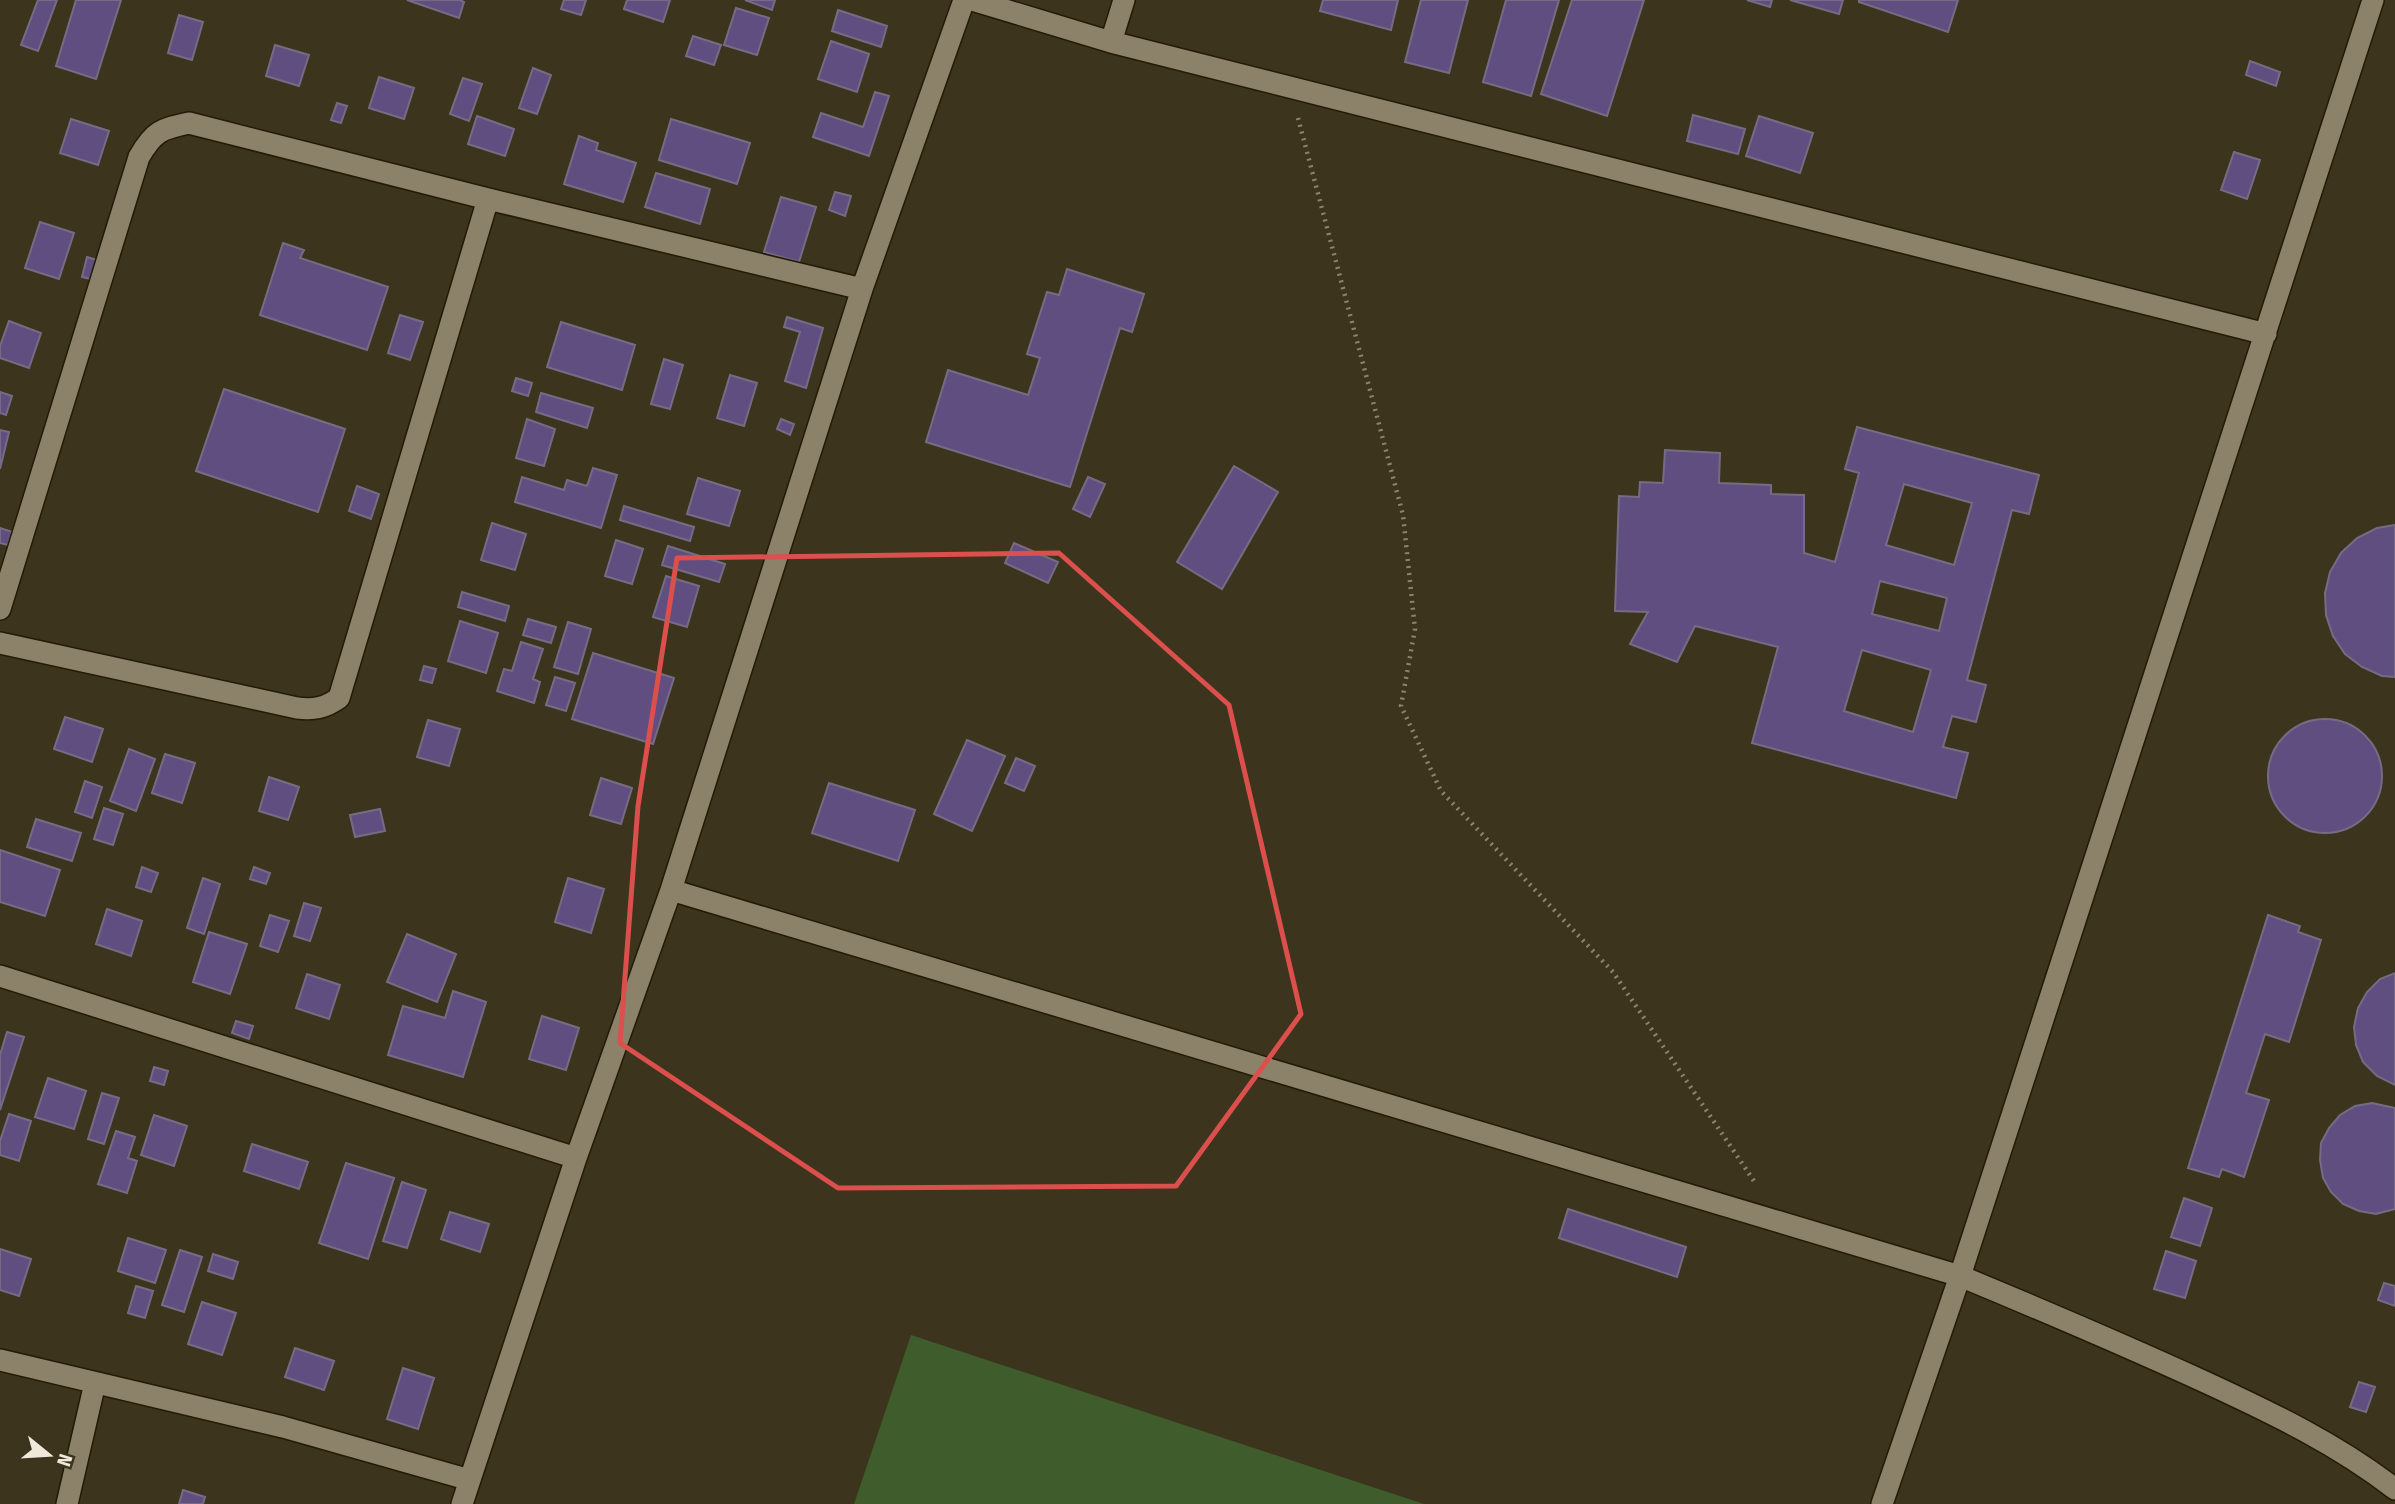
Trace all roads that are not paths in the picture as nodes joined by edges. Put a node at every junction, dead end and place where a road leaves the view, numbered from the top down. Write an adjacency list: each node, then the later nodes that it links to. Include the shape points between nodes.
1 (964, 0): 7 (street)
2 (972, 0): 5 (street)
3 (1124, 0): 5 (street)
4 (2373, 0): 8 (street)
5 (1111, 42): 8 (street)
6 (488, 200): 7 (street); 9 (street, via 189,123 150,137 139,157); 10 (street, via 339,698 327,707 297,708)
7 (862, 289): 11 (street)
8 (2266, 334): 14 (street)
9 (0, 609)
10 (0, 643)
11 (671, 890): 13 (street); 14 (street)
12 (0, 975): 13 (street)
13 (576, 1158): 17 (street)
14 (1960, 1276): 18 (street, via 2289,1421); 21 (street)
15 (0, 1360): 16 (street)
16 (95, 1383): 17 (street, via 283,1427); 19 (street)
17 (470, 1480): 20 (street)
18 (2395, 1489)
19 (67, 1504)
20 (462, 1504)
21 (1882, 1504)

